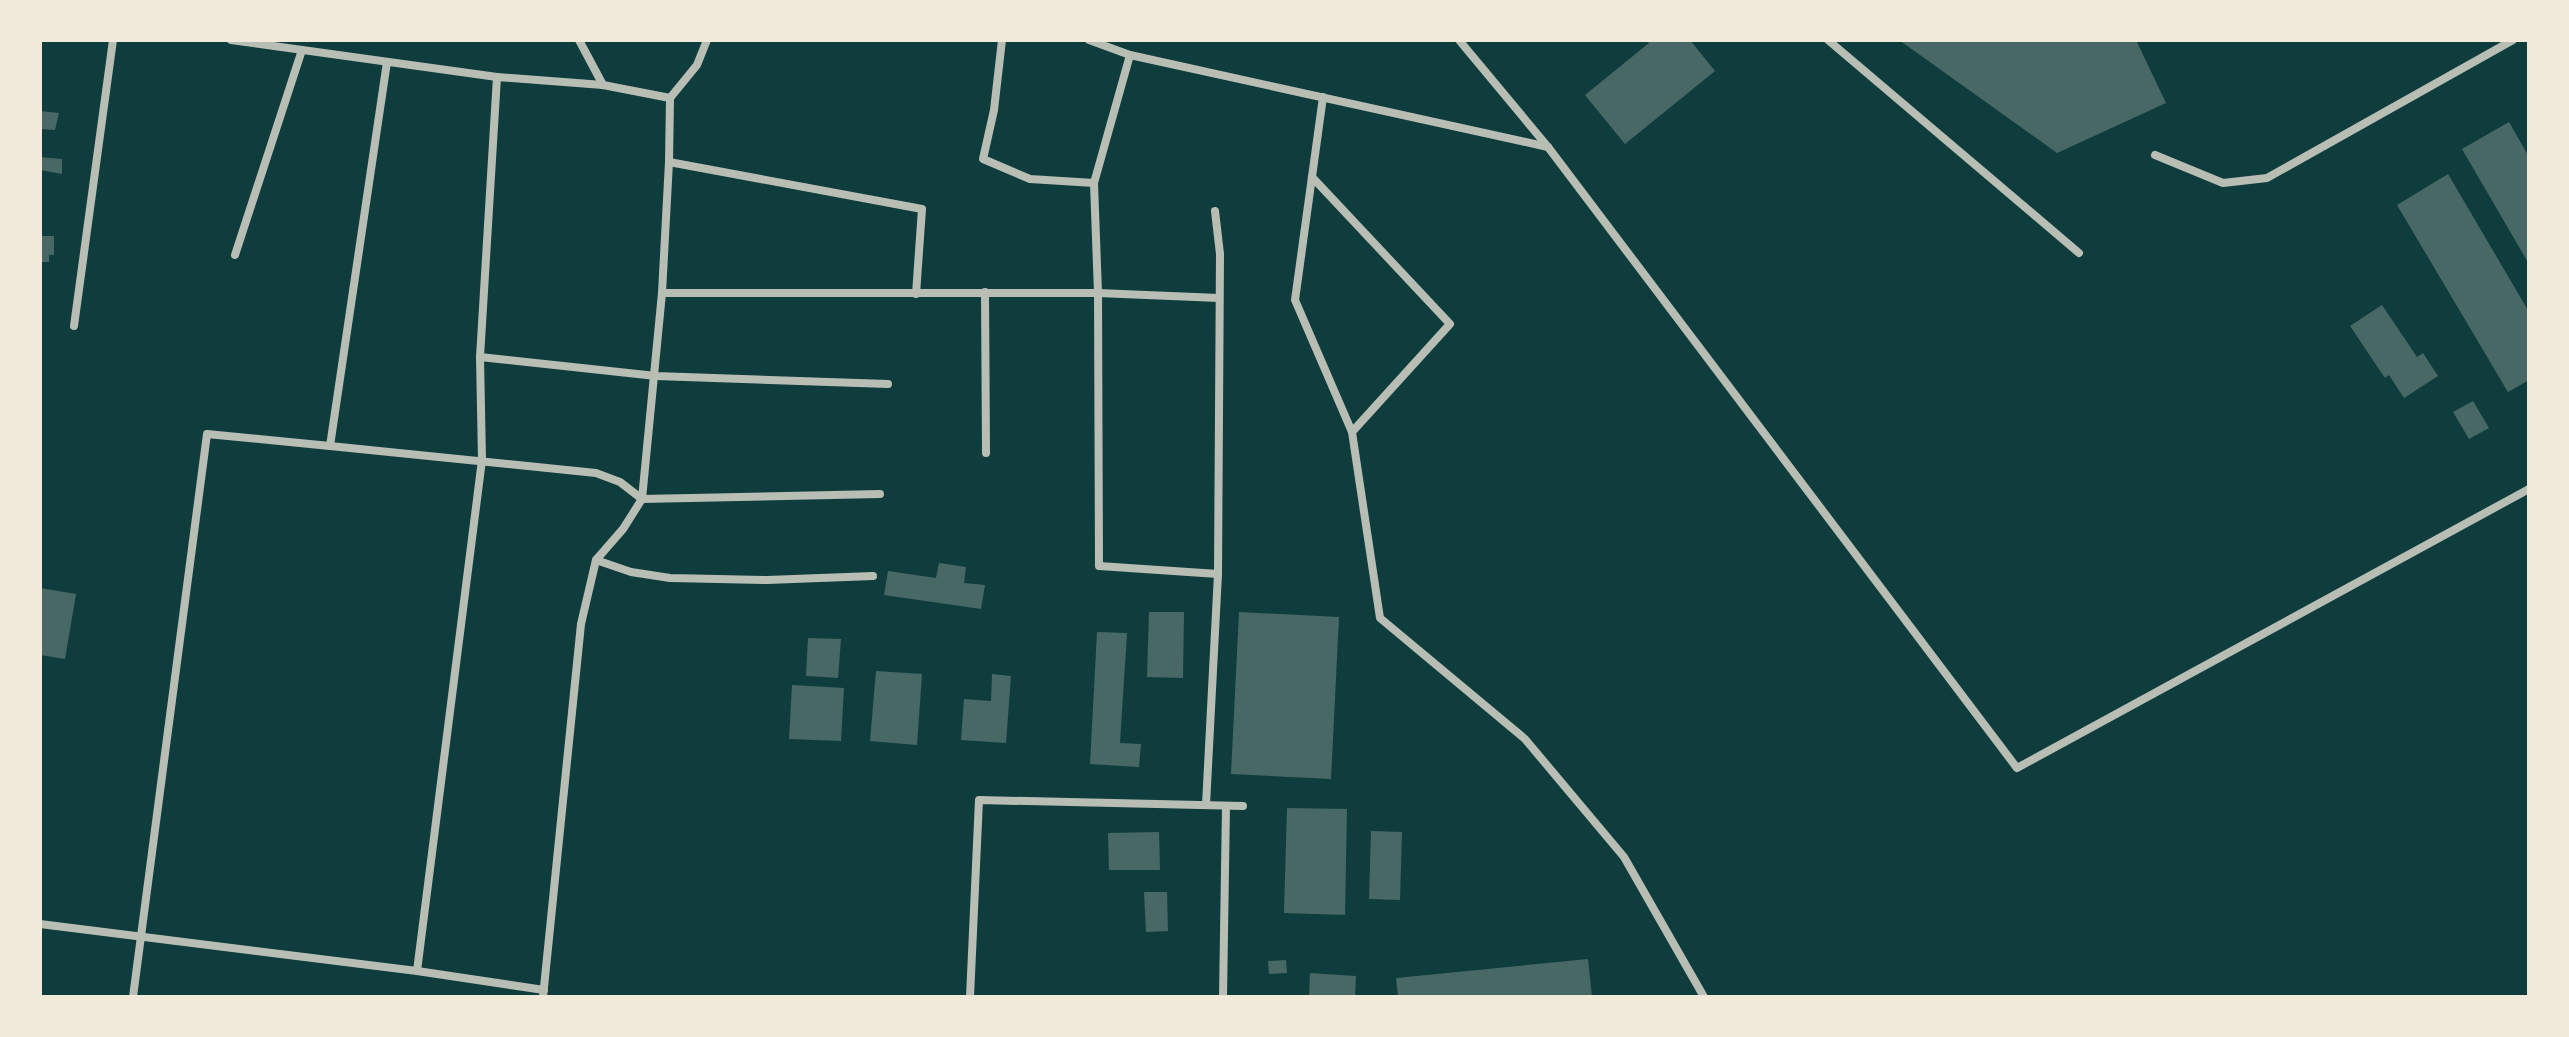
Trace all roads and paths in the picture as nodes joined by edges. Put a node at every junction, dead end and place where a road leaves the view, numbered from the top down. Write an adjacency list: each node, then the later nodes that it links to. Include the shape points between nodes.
1 (113, 40): 30 (street)
2 (231, 40): 10 (street)
3 (579, 40): 14 (street)
4 (707, 40): 16 (street, via 697,65)
5 (1002, 40): 21 (street, via 983,159 1030,179)
6 (1089, 40): 11 (street)
7 (1459, 40): 17 (street)
8 (1828, 40): 23 (street)
9 (2513, 40): 18 (street, via 2267,178 2223,183)
10 (302, 50): 12 (street); 24 (street)
11 (1130, 55): 15 (street); 21 (street)
12 (387, 62): 13 (street); 35 (street)
13 (497, 77): 14 (street); 31 (street)
14 (603, 85): 16 (street)
15 (1323, 97): 17 (street); 20 (street)
16 (670, 98): 19 (street)
17 (1548, 147): 38 (street, via 2017,768)
18 (2155, 155)
19 (669, 162): 26 (street); 28 (street, via 922,209)
20 (1312, 177): 34 (street, via 1295,300); 34 (street, via 1450,324)
21 (1094, 183): 27 (street)
22 (1215, 211): 29 (street)
23 (2079, 253)
24 (235, 255)
25 (985, 292): 27 (street); 28 (street); 36 (street)
26 (662, 293): 28 (street); 32 (street)
27 (1098, 293): 29 (street); 42 (street, via 1099,566)
28 (916, 294)
29 (1219, 298): 42 (street)
30 (74, 326)
31 (480, 357): 32 (street); 37 (street)
32 (656, 376): 33 (street); 40 (street)
33 (888, 384)
34 (1352, 432): 54 (street, via 1380,618 1525,739 1624,857)
35 (330, 446): 37 (street); 48 (street, via 207,434)
36 (986, 453)
37 (482, 460): 40 (street, via 596,473); 49 (street)
38 (2529, 489)
39 (880, 494): 40 (street)
40 (642, 499): 41 (street)
41 (596, 560): 43 (street, via 670,578); 50 (street, via 581,624)
42 (1218, 574): 44 (street)
43 (873, 576)
44 (1206, 805): 45 (street); 52 (street, via 979,800)
45 (1226, 806): 46 (street); 53 (street)
46 (1243, 806)
47 (40, 924): 48 (street)
48 (141, 937): 49 (street); 51 (street)
49 (417, 971): 50 (street)
50 (543, 993)
51 (133, 997)
52 (970, 997)
53 (1223, 997)
54 (1704, 997)

